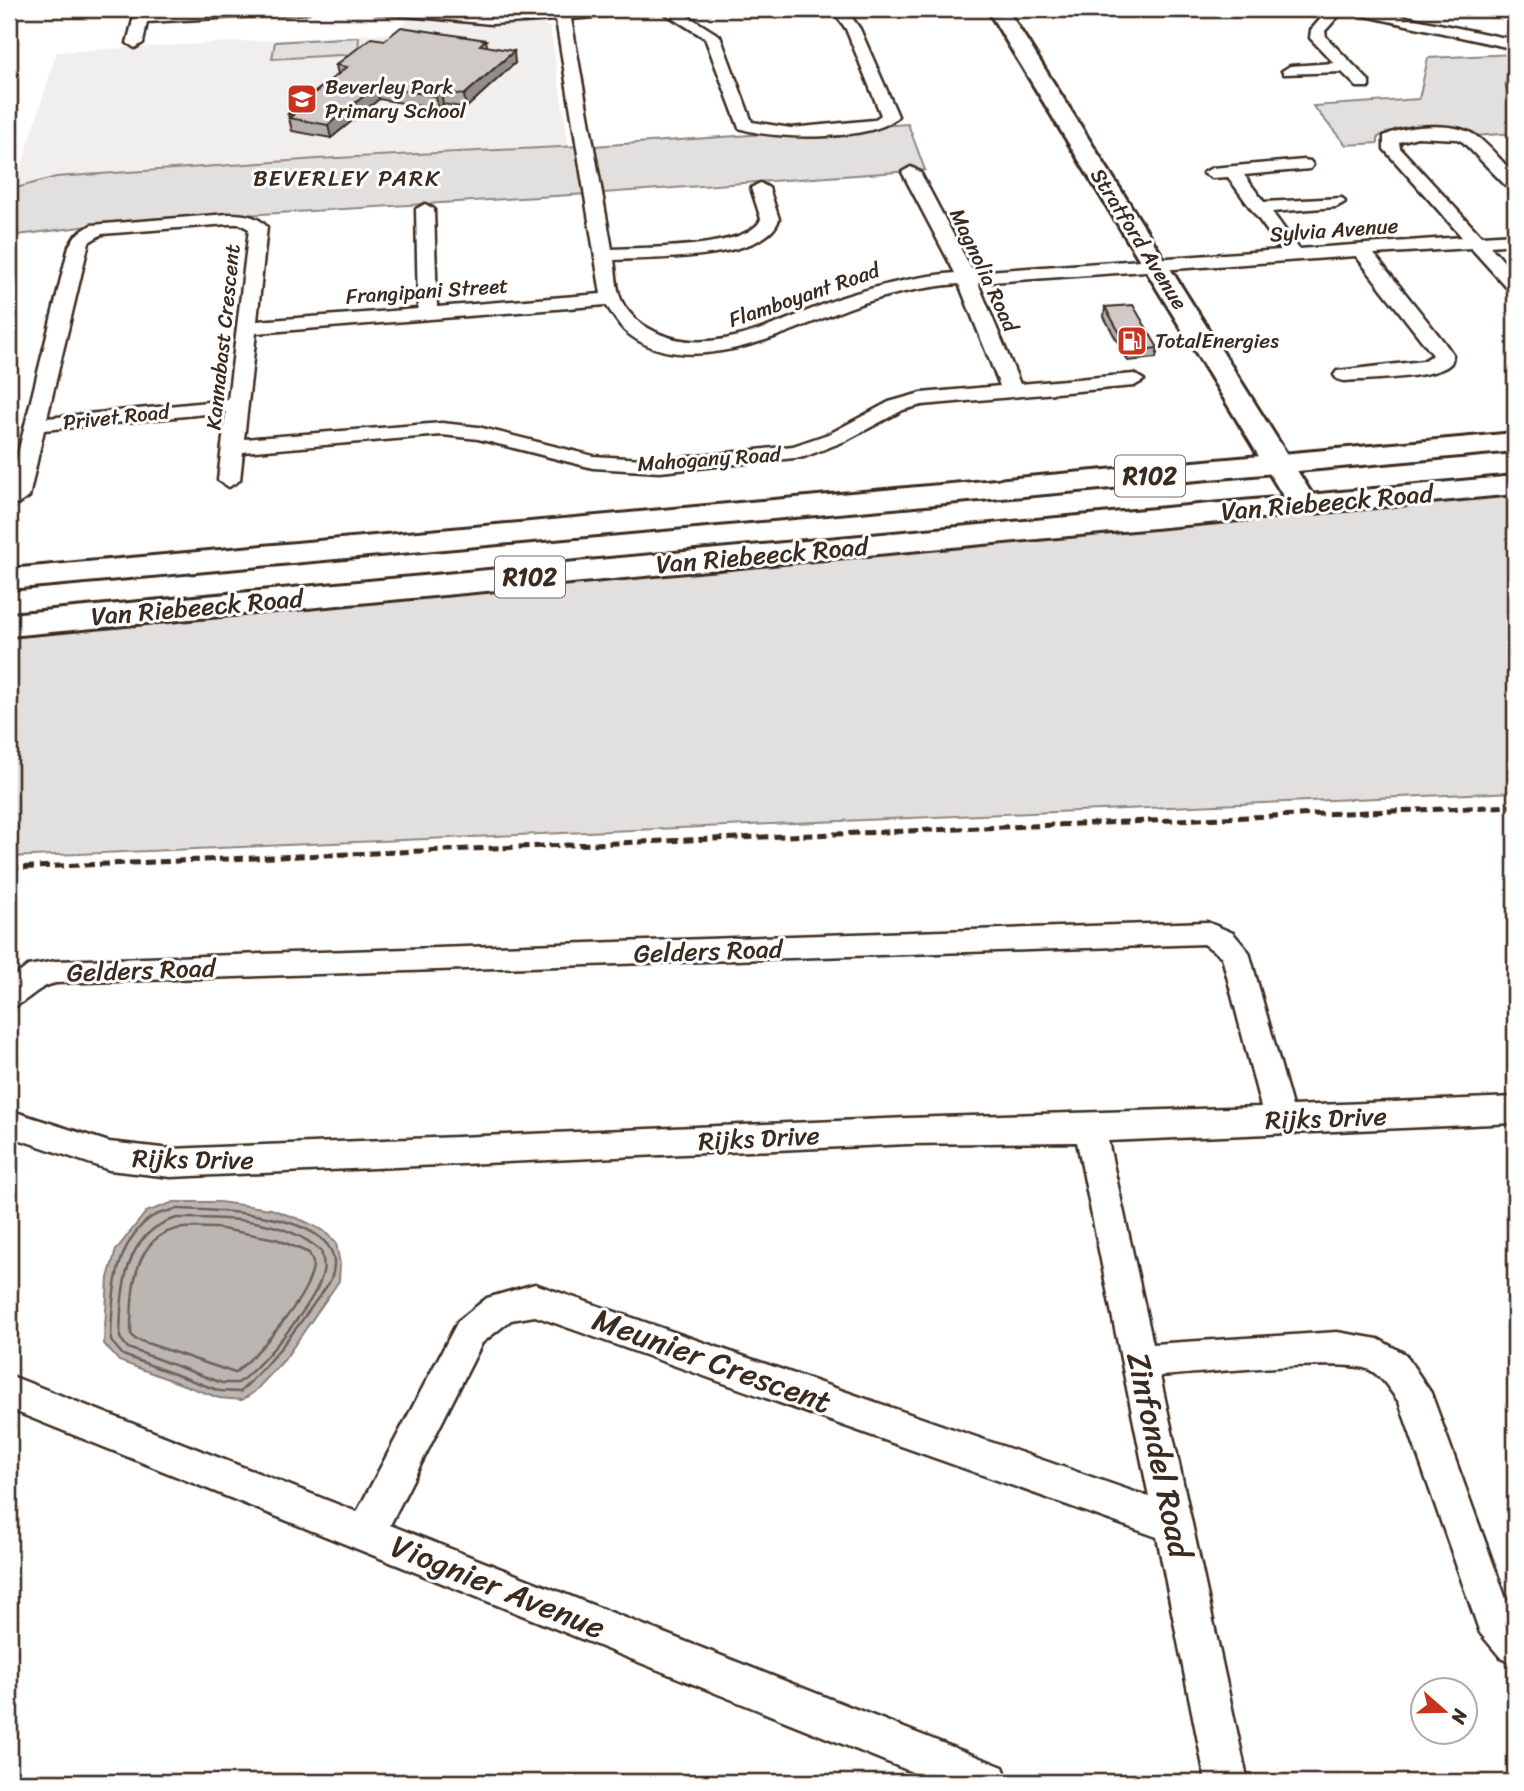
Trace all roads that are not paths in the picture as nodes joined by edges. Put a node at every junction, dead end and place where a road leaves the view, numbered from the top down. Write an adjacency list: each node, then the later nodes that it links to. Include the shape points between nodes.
1 (306, 9): 9 (street)
2 (376, 9): 10 (street)
3 (655, 9): 12 (street)
4 (667, 9): 5 (street, via 712,36 744,125 772,132 878,124 890,116 853,29)
5 (839, 9)
6 (997, 9): 33 (main road, Stratford Avenue)
7 (1337, 9): 16 (street, via 1317,33)
8 (1349, 9): 13 (street)
9 (276, 10): 11 (street)
10 (417, 11): 12 (street, via 491,20)
11 (142, 13): 14 (street)
12 (563, 13): 31 (street, Flamboyant Road)
13 (1404, 14): 15 (street)
14 (135, 43)
15 (1515, 44)
16 (1345, 67): 17 (street); 18 (street)
17 (1290, 71)
18 (1363, 84)
19 (1304, 165): 20 (street)
20 (1232, 171): 22 (street); 26 (street)
21 (911, 172): 34 (street, Magnolia Road)
22 (1212, 173)
23 (1515, 185): 29 (street, via 1460,134 1402,134 1390,140 1392,149)
24 (760, 188): 31 (street, via 768,226 752,238 714,246)
25 (1336, 202): 26 (street)
26 (1261, 208): 32 (street)
27 (425, 209): 37 (street)
28 (1515, 239): 29 (street, Sylvia Avenue)
29 (1477, 242): 30 (street, Sylvia Avenue); 35 (street)
30 (1362, 251): 32 (street, Sylvia Avenue); 39 (street, via 1443,355 1442,361 1426,367)
31 (604, 255): 36 (street, Flamboyant Road)
32 (1294, 255): 33 (street, Sylvia Avenue)
33 (1156, 265): 34 (street, Flamboyant Road); 46 (main road, Stratford Avenue)
34 (966, 277): 36 (street, Flamboyant Road, via 870,294 762,336 712,348 649,338 622,320); 41 (street, Magnolia Road)
35 (1515, 285)
36 (611, 299): 37 (street, Frangipani Street)
37 (428, 313): 38 (street, Frangipani Street)
38 (247, 328): 42 (street, Kannabast Crescent); 43 (street, Kannabast Crescent, via 258,227 252,222 228,219 97,229 78,246)
39 (1344, 375)
40 (1134, 380): 41 (street, Mahogany Road)
41 (1012, 390): 45 (street, Mahogany Road, via 910,401 875,415 838,438 796,452 682,464 626,466 442,429)
42 (238, 405): 43 (street, Privet Road); 45 (street, Kannabast Crescent)
43 (35, 425): 49 (street, Kannabast Crescent)
44 (1515, 442): 46 (main road, Van Riebeeck Road / R102)
45 (233, 446): 47 (street, Kannabast Crescent)
46 (1280, 465): 50 (main road, Stratford Avenue); 51 (main road, Van Riebeeck Road / R102)
47 (229, 480)
48 (1515, 485): 50 (main road, Van Riebeeck Road / R102)
49 (18, 497)
50 (1303, 504): 53 (main road, Van Riebeeck Road / R102)
51 (446, 541): 52 (main road, Van Riebeeck Road / R102); 53 (main road)
52 (9, 579)
53 (442, 585): 54 (main road, Van Riebeeck Road / R102)
54 (9, 625)
55 (9, 996): 57 (street, Gelders Road, via 38,974 56,972 1207,933 1235,952)
56 (1515, 1110): 57 (street, Rijks Drive)
57 (1280, 1120): 58 (street, Rijks Drive)
58 (1090, 1128): 59 (street, Rijks Drive, via 908,1131 172,1163 109,1156); 60 (street, Zinfondel Road)
59 (11, 1129)
60 (1139, 1361): 62 (street, Zinfondel Road); 64 (street, via 1337,1348 1378,1355 1393,1366 1413,1393 1493,1619)
61 (9, 1392): 63 (street, Viognier Avenue)
62 (1173, 1524): 63 (street, Meunier Crescent, via 535,1300 503,1306 470,1332); 66 (street, Zinfondel Road)
63 (366, 1534): 65 (street, Viognier Avenue)
64 (1515, 1644)
65 (988, 1782)
66 (1227, 1782)

